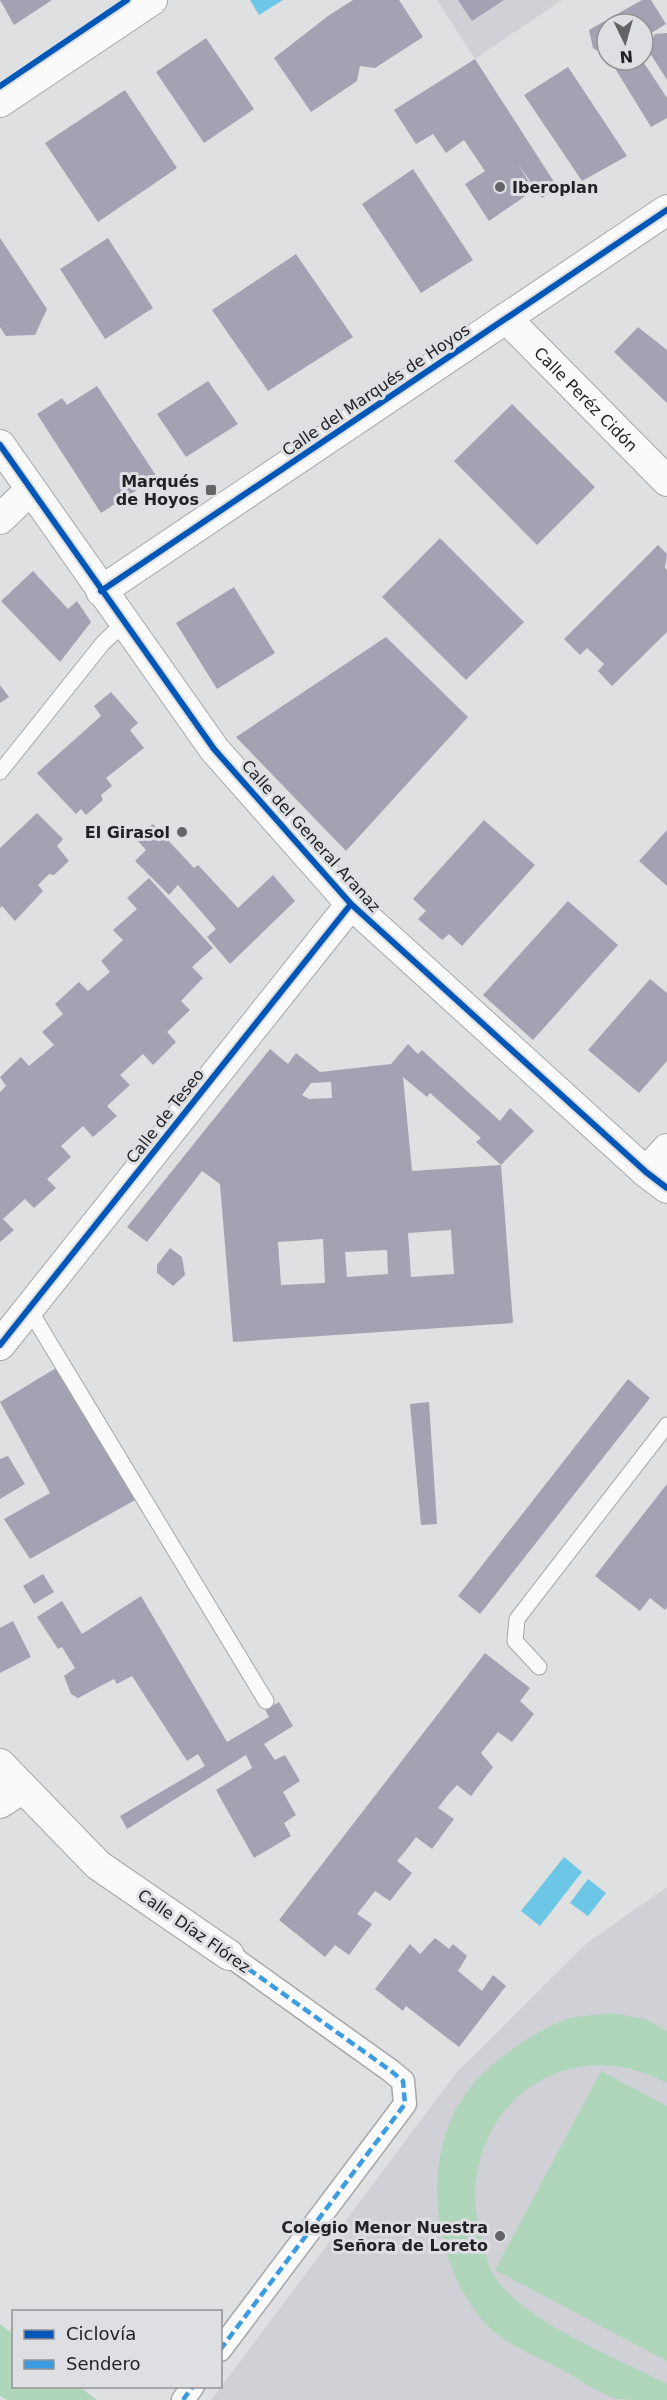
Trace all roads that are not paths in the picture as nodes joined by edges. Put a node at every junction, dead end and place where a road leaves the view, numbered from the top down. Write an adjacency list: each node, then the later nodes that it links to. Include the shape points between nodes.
1 (152, 0): 2 (street)
2 (0, 102)
3 (667, 210): 4 (street, Calle del Marqués de Hoyos)
4 (506, 318): 6 (street, Calle Peréz Cidón); 9 (street, Calle del Marqués de Hoyos)
5 (0, 445): 7 (street, Calle del General Aranaz)
6 (667, 481)
7 (29, 487): 8 (street); 9 (street, Calle del General Aranaz)
8 (0, 519)
9 (101, 591): 10 (street, Calle del General Aranaz)
10 (124, 623): 11 (lane, via 103,643); 12 (street, Calle del General Aranaz, via 214,749)
11 (0, 771)
12 (351, 904): 14 (street, Calle del General Aranaz); 15 (street, Calle de Teseo)
13 (667, 1149): 14 (street)
14 (657, 1180)
15 (29, 1309): 16 (street, Calle de Teseo); 19 (lane)
16 (0, 1345)
17 (667, 1425): 18 (lane, via 518,1618 514,1641)
18 (539, 1667)
19 (266, 1701)
20 (0, 1764): 21 (street, Calle Díaz Flórez)
21 (12, 1796): 22 (street, Calle Díaz Flórez, via 98,1865)
22 (229, 1955): 23 (street, Calle Díaz Flórez, via 403,2081 405,2104)
23 (222, 2346)

